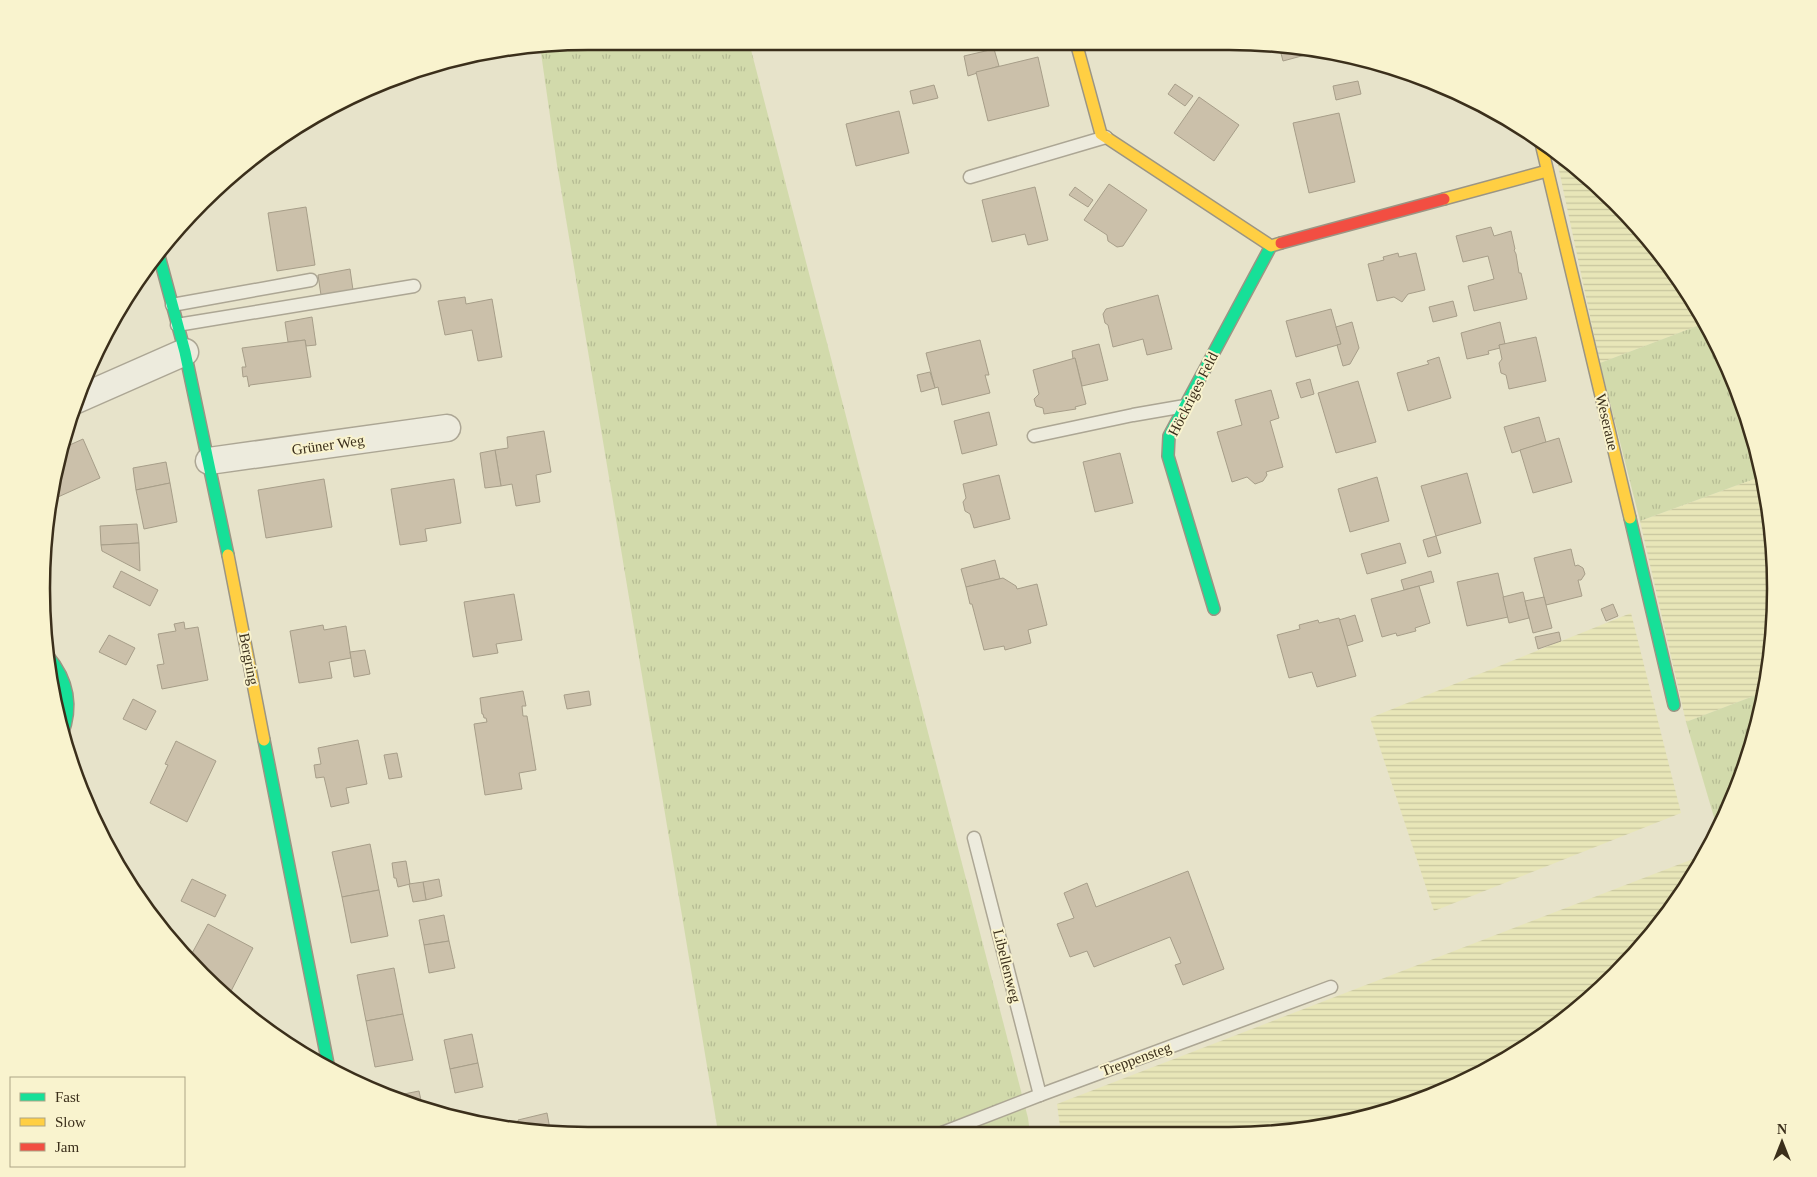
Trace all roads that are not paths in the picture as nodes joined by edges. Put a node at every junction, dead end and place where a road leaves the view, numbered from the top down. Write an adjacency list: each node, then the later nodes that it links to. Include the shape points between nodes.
1 (1078, 50): 2 (street, via 1101,134)
2 (1106, 137): 5 (lane); 6 (street)
3 (1543, 152): 4 (street, Weseraue)
4 (1547, 171): 6 (street); 20 (street, Weseraue)
5 (970, 177)
6 (1271, 246): 14 (street, Höckriges Feld)
7 (161, 262): 10 (street, Bergring)
8 (311, 280): 10 (lane)
9 (414, 286): 11 (lane)
10 (172, 305): 11 (street, Bergring)
11 (177, 325): 12 (street, Bergring)
12 (185, 352): 13 (street); 17 (street, Bergring)
13 (86, 396)
14 (1185, 406): 16 (lane); 18 (street, Höckriges Feld, via 1169,436 1168,456)
15 (447, 428): 17 (street, Grüner Weg)
16 (1034, 436)
17 (209, 461): 24 (street, Bergring)
18 (1214, 609)
19 (56, 668): 21 (street, via 65,681 70,704)
20 (1674, 705)
21 (66, 720)
22 (974, 838): 25 (lane, Libellenweg)
23 (1331, 987): 25 (lane, Treppensteg)
24 (327, 1059)
25 (1040, 1095): 26 (lane, Treppensteg)
26 (957, 1127)

